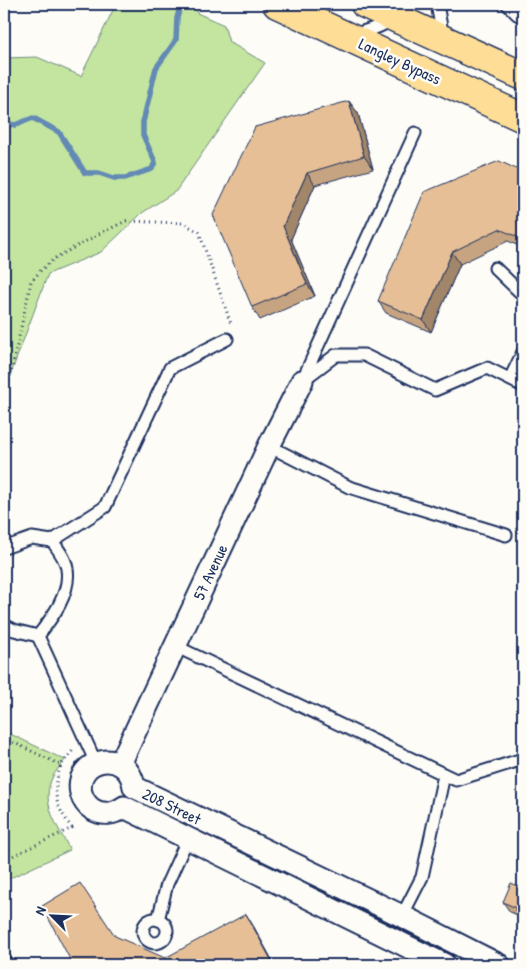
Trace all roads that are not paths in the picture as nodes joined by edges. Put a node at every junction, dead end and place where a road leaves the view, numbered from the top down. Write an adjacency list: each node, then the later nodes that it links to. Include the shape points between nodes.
1 (277, 4): 7 (main road, Langley Bypass)
2 (365, 4): 5 (main road)
3 (437, 4): 8 (lane)
4 (507, 4): 6 (lane)
5 (400, 10): 7 (lane, via 378,27); 8 (main road)
6 (523, 17)
7 (347, 37): 10 (main road, Langley Bypass)
8 (443, 39): 9 (main road)
9 (523, 76)
10 (523, 118)
11 (415, 133): 17 (lane)
12 (495, 268): 13 (lane)
13 (523, 295)
14 (227, 339): 21 (lane, via 170,368 105,506)
15 (523, 352): 16 (lane)
16 (510, 379): 17 (lane, via 487,368 435,390 364,355 336,355); 18 (lane)
17 (302, 381): 19 (street, 57 Avenue)
18 (523, 386)
19 (269, 446): 20 (lane, via 349,487); 25 (street, 57 Avenue)
20 (506, 535)
21 (52, 541): 22 (lane, via 32,538); 24 (lane, via 68,568 66,588 52,617)
22 (4, 548)
23 (4, 625): 24 (lane)
24 (38, 636): 27 (lane)
25 (175, 646): 28 (street, 57 Avenue); 29 (lane)
26 (523, 759): 29 (lane, via 456,780)
27 (96, 763): 28 (street, via 109,760); 30 (street, 208 Street, via 81,781 82,796 90,807 107,814 124,807)
28 (120, 764): 31 (street, 208 Street, via 130,774 134,787)
29 (444, 775): 31 (lane, via 422,877)
30 (188, 838): 32 (lane, via 167,884); 33 (street, 208 Street)
31 (402, 916): 34 (street, 208 Street)
32 (158, 920)
33 (446, 965)
34 (499, 965)

